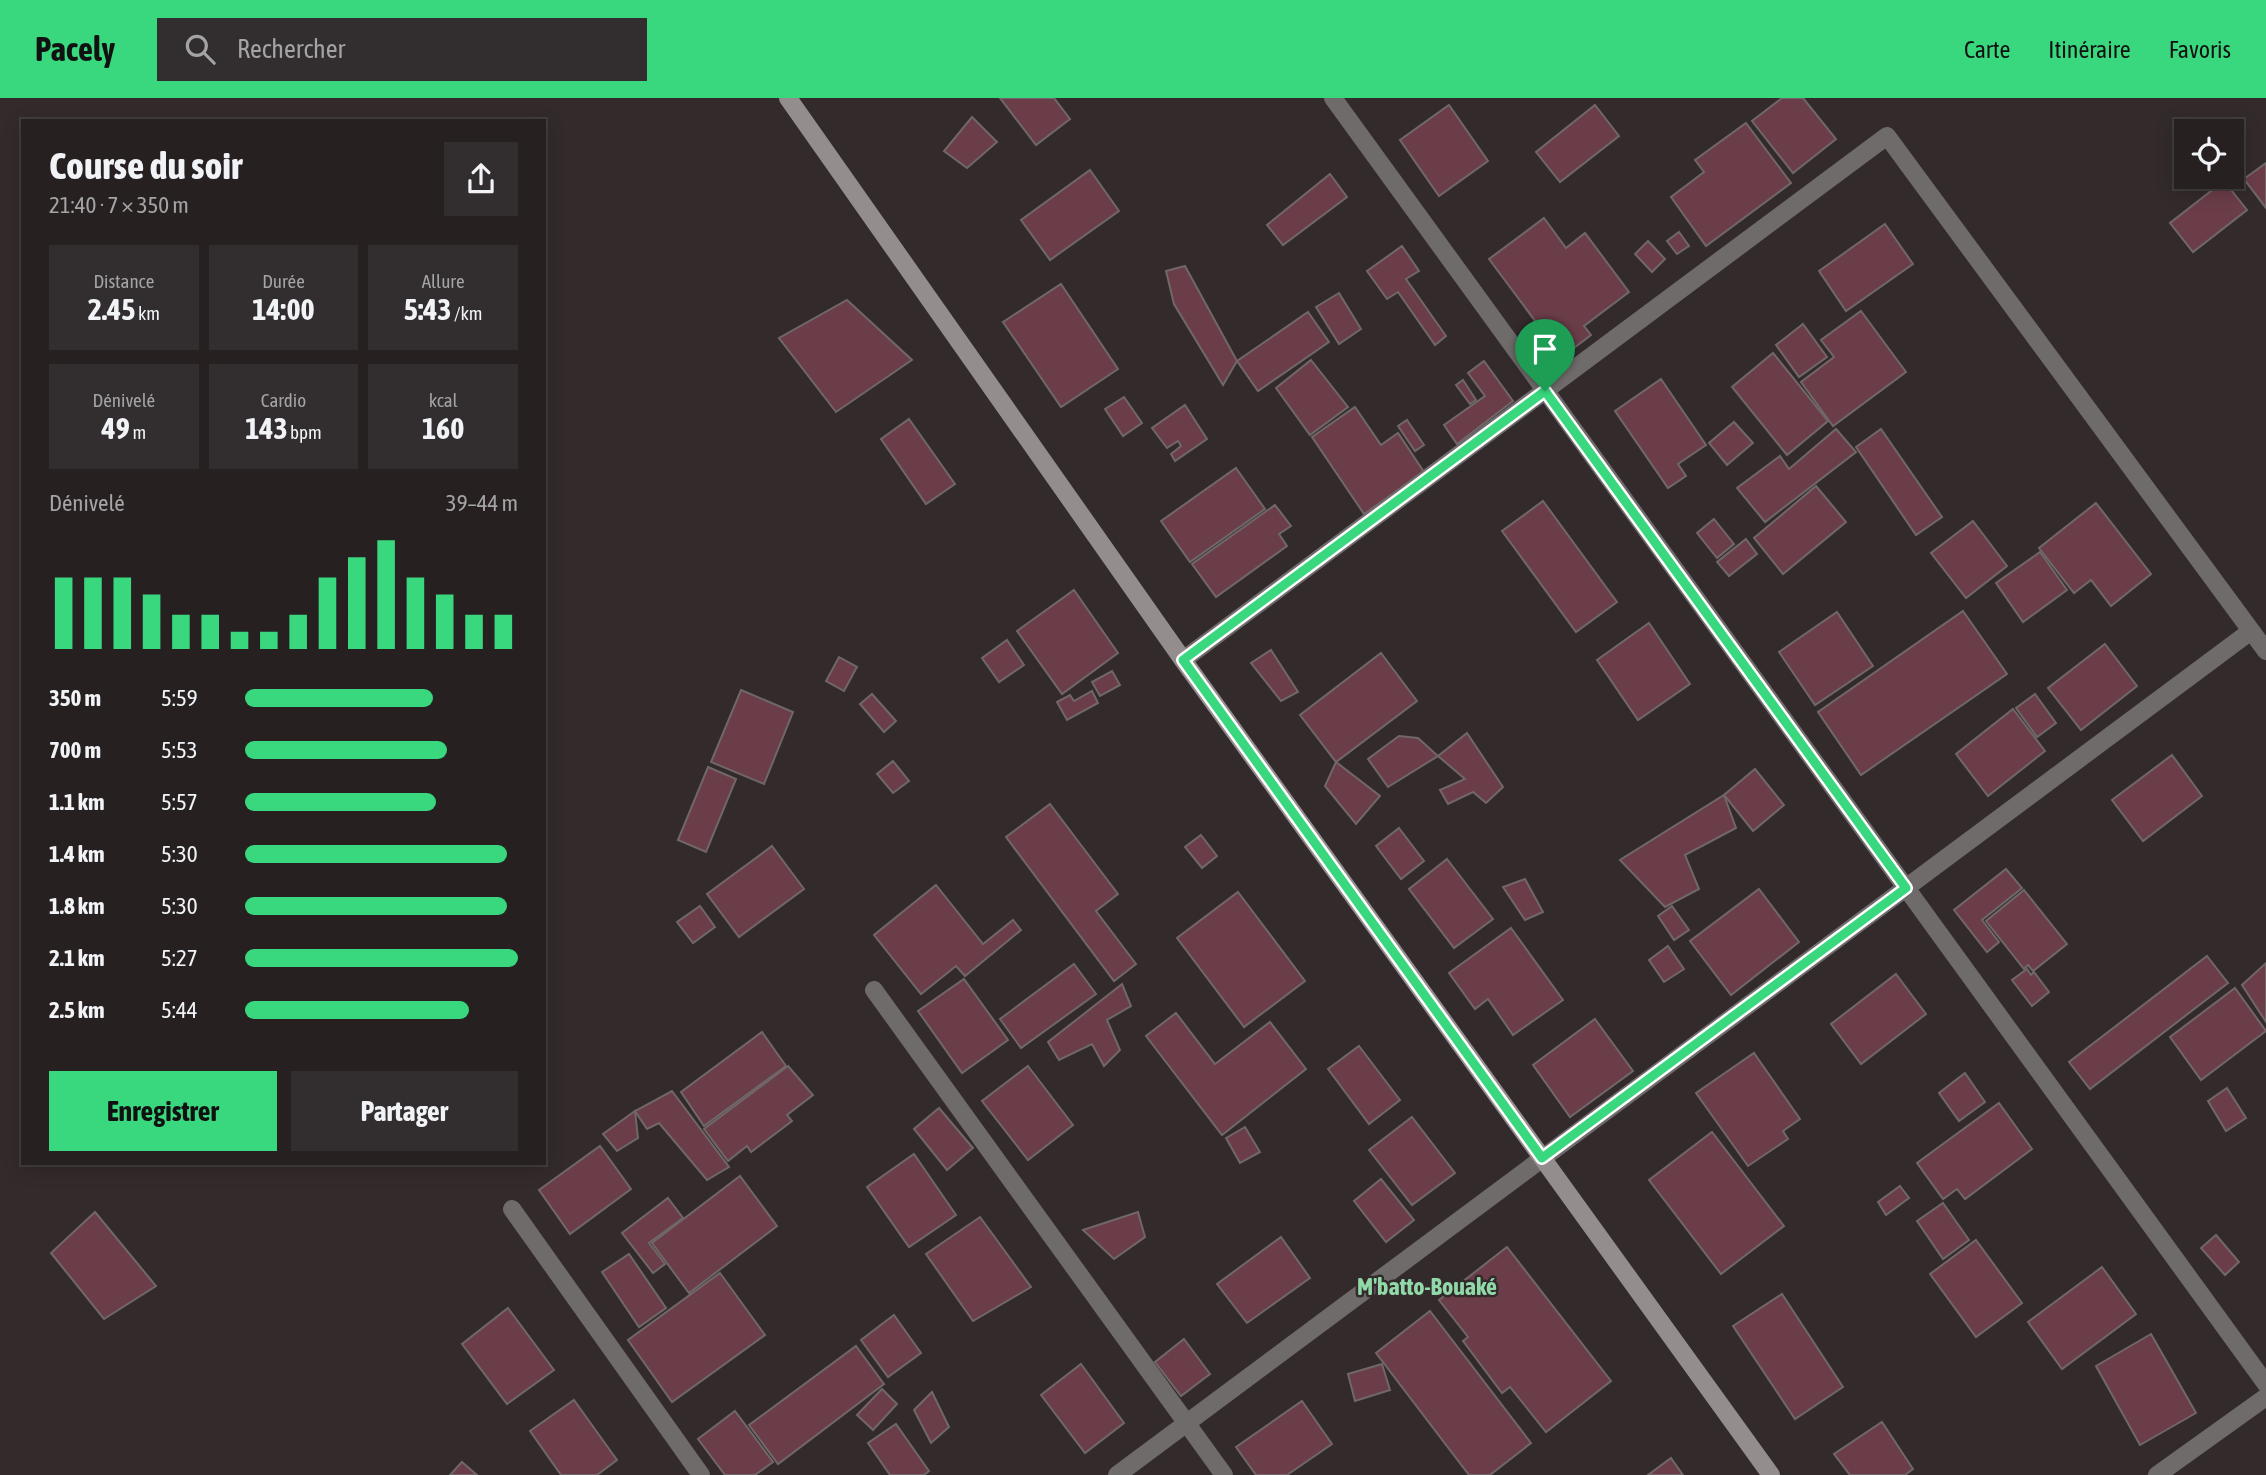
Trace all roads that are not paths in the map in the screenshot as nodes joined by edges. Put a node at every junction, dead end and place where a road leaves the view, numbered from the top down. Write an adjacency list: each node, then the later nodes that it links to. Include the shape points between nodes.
1 (788, 98): 6 (street)
2 (1332, 98): 3 (street)
3 (1545, 391): 4 (street, via 1887,136); 6 (street); 7 (street)
4 (2252, 631): 5 (street); 7 (street)
5 (2266, 651)
6 (1183, 660): 9 (street)
7 (1906, 888): 9 (street); 11 (street)
8 (874, 990): 13 (street)
9 (1542, 1158): 13 (street); 17 (street)
10 (512, 1209): 14 (street)
11 (2266, 1384)
12 (2266, 1397): 18 (street)
13 (1186, 1423): 15 (street); 16 (street)
14 (701, 1475)
15 (1117, 1475)
16 (1224, 1475)
17 (1771, 1475)
18 (2157, 1475)

